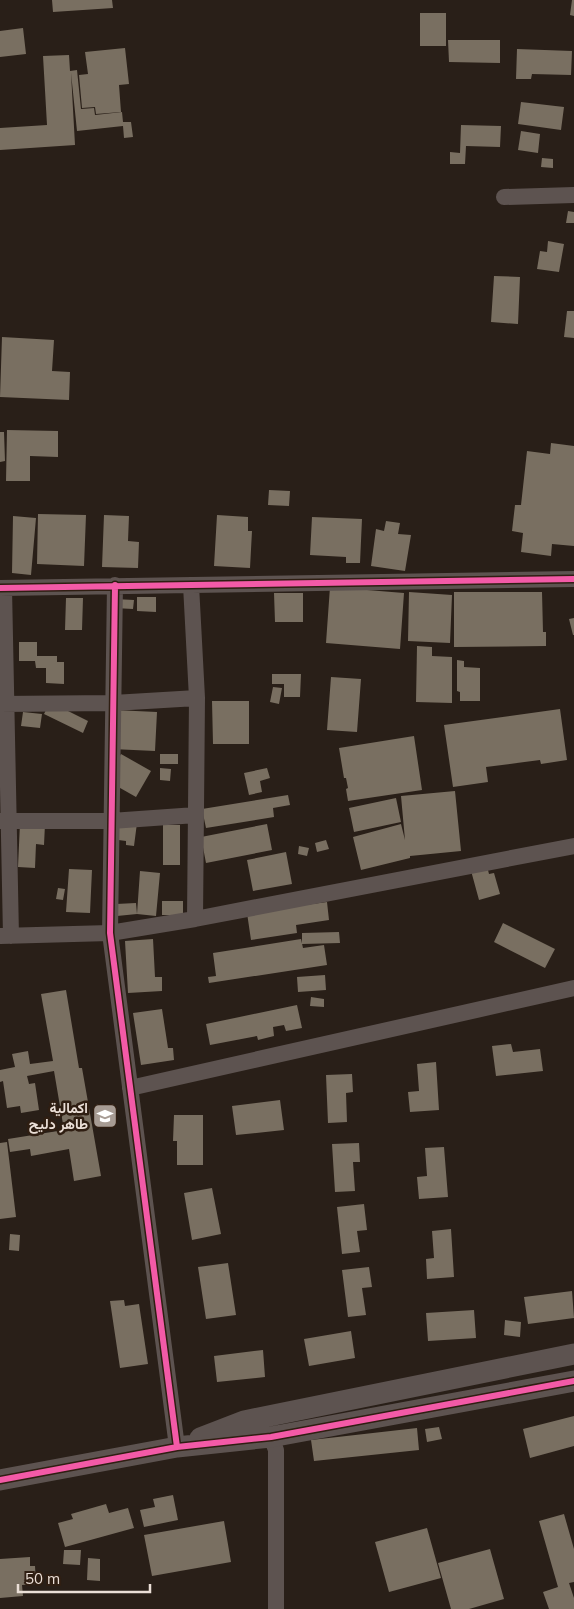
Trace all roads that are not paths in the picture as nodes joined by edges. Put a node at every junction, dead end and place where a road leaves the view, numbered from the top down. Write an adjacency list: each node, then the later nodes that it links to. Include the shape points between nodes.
1 (574, 195): 2 (street)
2 (504, 197)
3 (574, 579): 5 (street)
4 (115, 585): 5 (street); 6 (street); 8 (street)
5 (191, 586): 7 (street)
6 (2, 588): 9 (street)
7 (198, 698): 8 (street); 10 (street)
8 (113, 703): 9 (street); 11 (street)
9 (3, 704): 12 (street)
10 (196, 815): 11 (street); 14 (street)
11 (112, 821): 12 (street); 15 (street)
12 (4, 822): 16 (street)
13 (574, 846): 14 (street)
14 (195, 919): 15 (street)
15 (110, 933): 16 (street); 18 (street)
16 (5, 936)
17 (574, 988): 18 (street)
18 (130, 1088): 22 (street)
19 (574, 1354): 22 (street, via 244,1421)
20 (574, 1381): 21 (street)
21 (271, 1437): 22 (street); 24 (street, via 276,1450)
22 (177, 1447): 23 (street)
23 (0, 1480)
24 (276, 1609)

